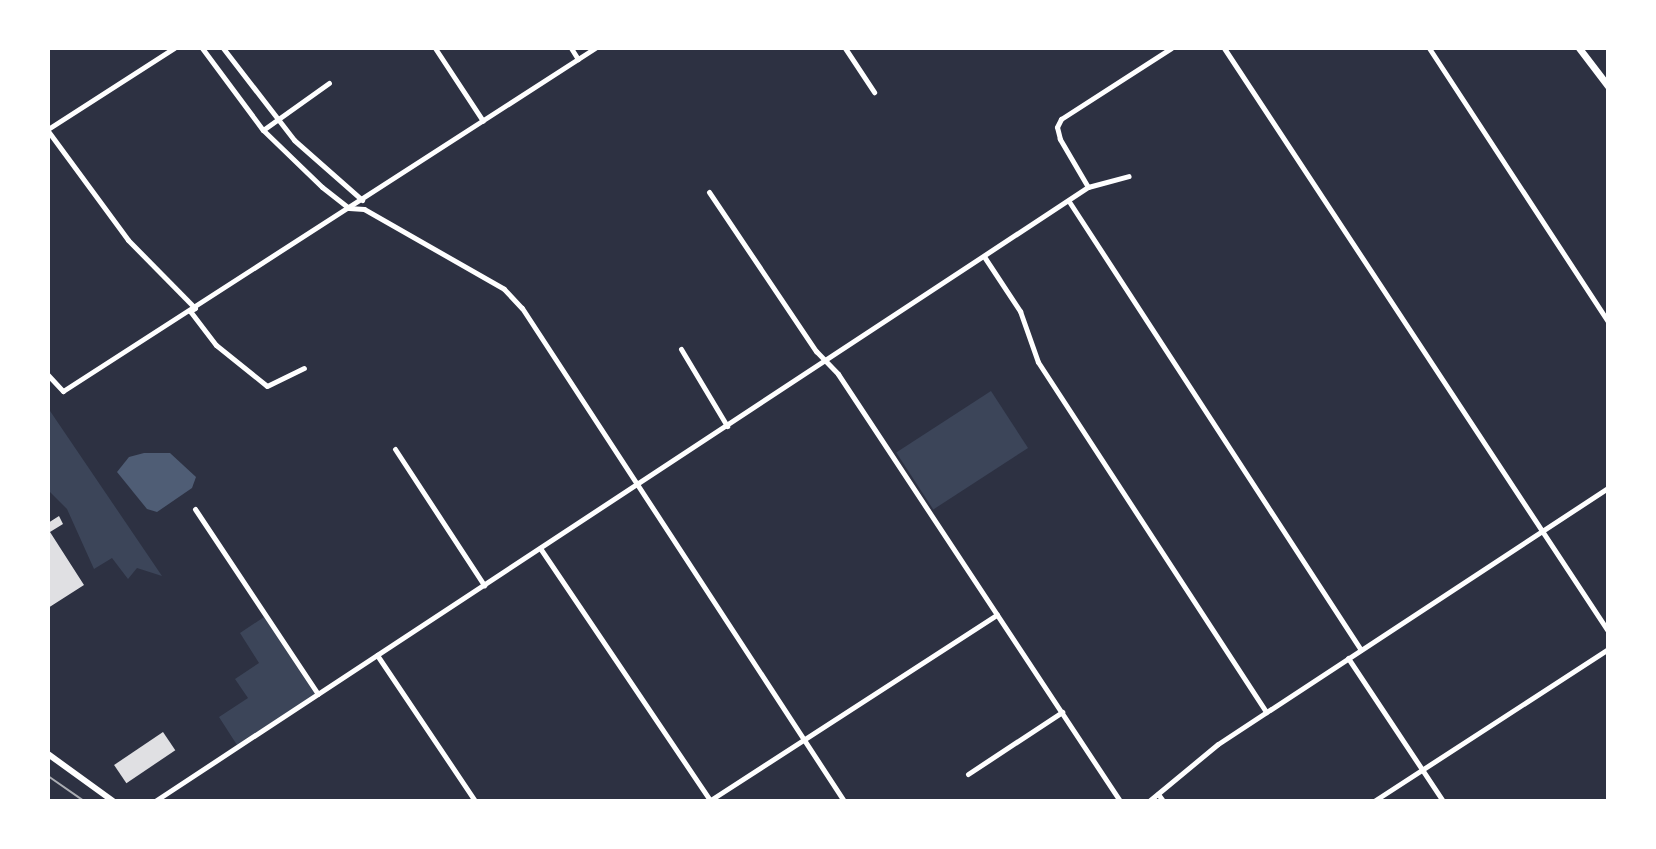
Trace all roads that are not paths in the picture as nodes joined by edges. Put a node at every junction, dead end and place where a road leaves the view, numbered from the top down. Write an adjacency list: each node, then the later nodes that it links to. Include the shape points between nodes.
1 (174, 48): 18 (street)
2 (202, 48): 19 (street)
3 (223, 48): 16 (street)
4 (435, 48): 17 (street)
5 (571, 48): 12 (street)
6 (595, 48): 12 (street)
7 (845, 48): 15 (street)
8 (1171, 48): 21 (street, via 1061,119 1057,127)
9 (1224, 48): 38 (street)
10 (1429, 48): 28 (street)
11 (1579, 48): 14 (main road)
12 (578, 59): 17 (street)
13 (329, 83): 16 (street)
14 (1608, 86)
15 (874, 92)
16 (277, 119): 19 (street); 23 (street)
17 (483, 121): 23 (street)
18 (48, 130): 27 (street, via 128,240)
19 (263, 130): 25 (street)
20 (1129, 176): 21 (street)
21 (1088, 187): 24 (street)
22 (709, 192): 30 (street)
23 (362, 200): 25 (street)
24 (1070, 203): 26 (street); 44 (street)
25 (349, 208): 27 (street); 35 (street, via 364,209 504,289)
26 (985, 258): 30 (street); 49 (street, via 1020,311 1038,362)
27 (195, 308): 31 (street, via 190,311 216,345 267,386); 32 (street, via 63,391)
28 (1608, 322)
29 (681, 349): 33 (street)
30 (825, 363): 33 (street); 41 (street, via 838,374)
31 (304, 368)
32 (48, 375)
33 (727, 426): 35 (street)
34 (395, 449): 40 (street)
35 (635, 486): 39 (street); 50 (street)
36 (1608, 488): 38 (street)
37 (195, 509): 47 (street)
38 (1541, 532): 42 (street); 44 (street)
39 (540, 548): 40 (street); 58 (street)
40 (484, 585): 45 (street)
41 (997, 615): 48 (street); 50 (street)
42 (1608, 631)
43 (1608, 649): 52 (street)
44 (1361, 650): 46 (street)
45 (377, 655): 47 (street); 57 (street)
46 (1348, 658): 49 (street); 52 (street)
47 (318, 694): 56 (street)
48 (1062, 712): 53 (street); 60 (street)
49 (1266, 712): 54 (street)
50 (802, 740): 58 (street); 59 (street)
51 (48, 754): 55 (street)
52 (1422, 770): 63 (street); 64 (street)
53 (968, 774)
54 (1158, 794): 61 (street); 62 (street)
55 (113, 801)
56 (155, 801)
57 (475, 801)
58 (709, 801)
59 (844, 801)
60 (1120, 801)
61 (1149, 801)
62 (1163, 801)
63 (1374, 801)
64 (1443, 801)

